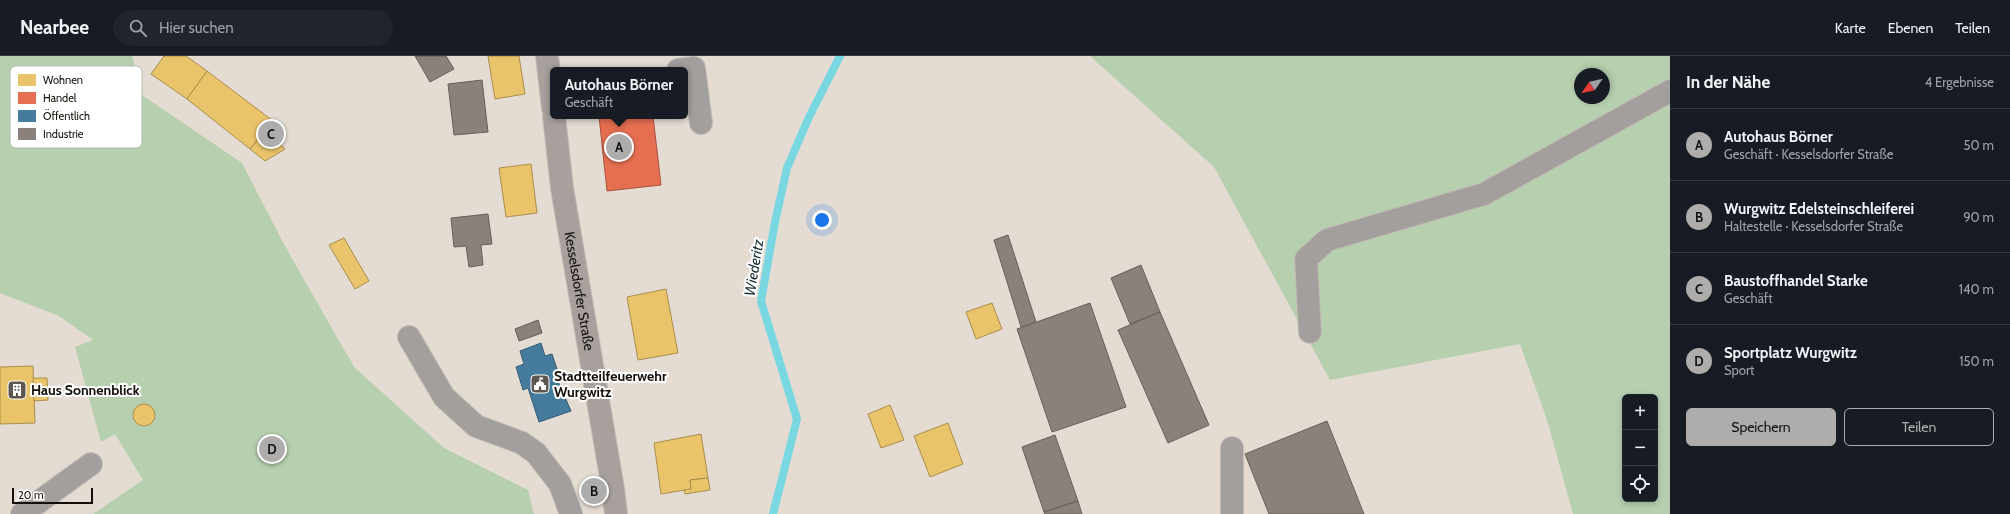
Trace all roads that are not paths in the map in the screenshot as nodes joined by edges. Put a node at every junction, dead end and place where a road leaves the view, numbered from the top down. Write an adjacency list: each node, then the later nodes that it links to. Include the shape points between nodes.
1 (547, 56): 3 (main road)
2 (688, 69): 6 (lane, via 694,68)
3 (550, 79)
4 (1670, 91): 7 (lane, via 1484,194 1328,240 1306,259)
5 (554, 119): 13 (main road, Kesselsdorfer Straße, via 562,188)
6 (701, 123)
7 (1310, 332)
8 (409, 337): 12 (lane, via 444,397 476,426 522,443 536,453 560,484)
9 (1232, 448): 14 (lane)
10 (91, 464): 11 (lane)
11 (22, 514)
12 (570, 514)
13 (616, 514)
14 (1232, 514)

